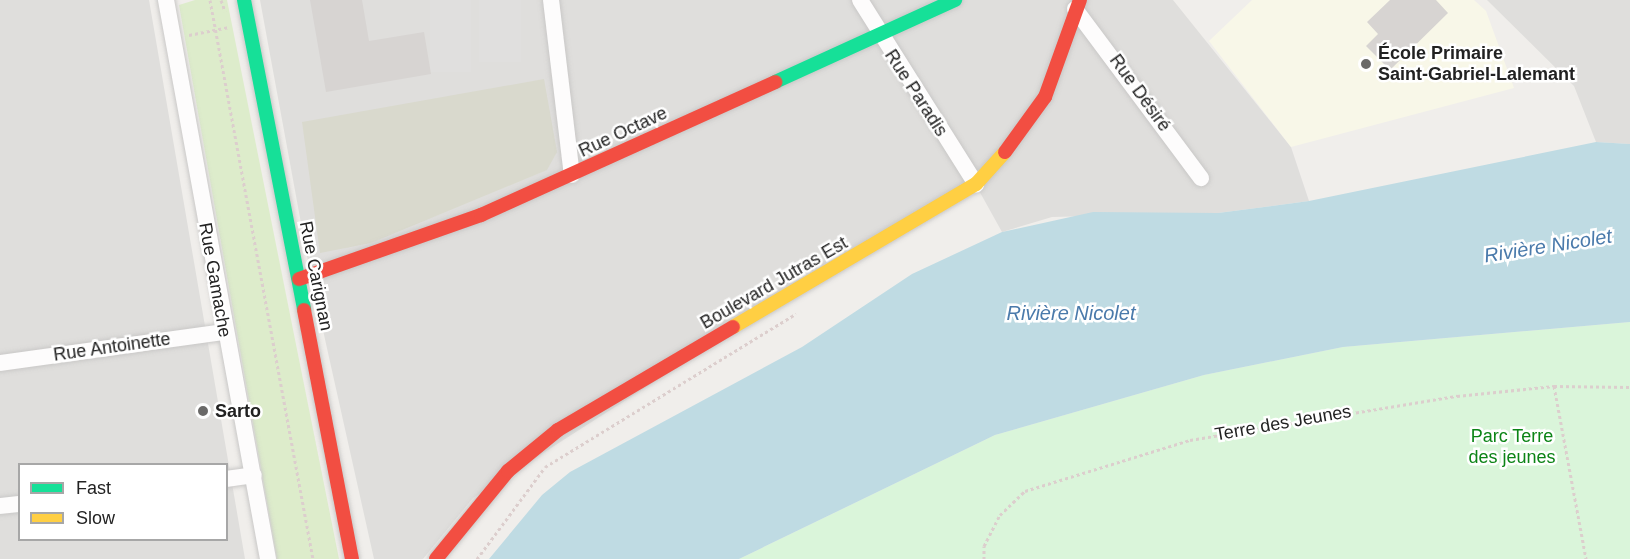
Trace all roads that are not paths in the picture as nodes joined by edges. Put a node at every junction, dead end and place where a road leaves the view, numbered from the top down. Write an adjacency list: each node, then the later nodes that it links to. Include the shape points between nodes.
1 (166, 0): 12 (street, Rue Gamache)
2 (244, 0): 11 (street, Rue Carignan)
3 (551, 0): 8 (street)
4 (860, 0): 7 (street, Rue Paradis)
5 (955, 0): 7 (street, Rue Octave)
6 (1078, 4): 9 (street, Rue Désiré); 10 (street, Boulevard Jutras Est, via 1040,105 1020,137)
7 (878, 34): 8 (street, Rue Octave); 10 (street, Rue Paradis)
8 (572, 175): 11 (street, Rue Octave, via 416,240)
9 (1201, 178)
10 (976, 184): 20 (street, Boulevard Jutras Est, via 549,437 508,471)
11 (298, 279): 19 (street, Rue Carignan)
12 (224, 332): 13 (street, Rue Antoinette); 14 (street, Rue Gamache)
13 (0, 363)
14 (254, 476): 15 (street); 18 (street, Rue Gamache)
15 (228, 479)
16 (18, 504): 17 (street)
17 (0, 506)
18 (268, 559)
19 (352, 559)
20 (436, 559)

